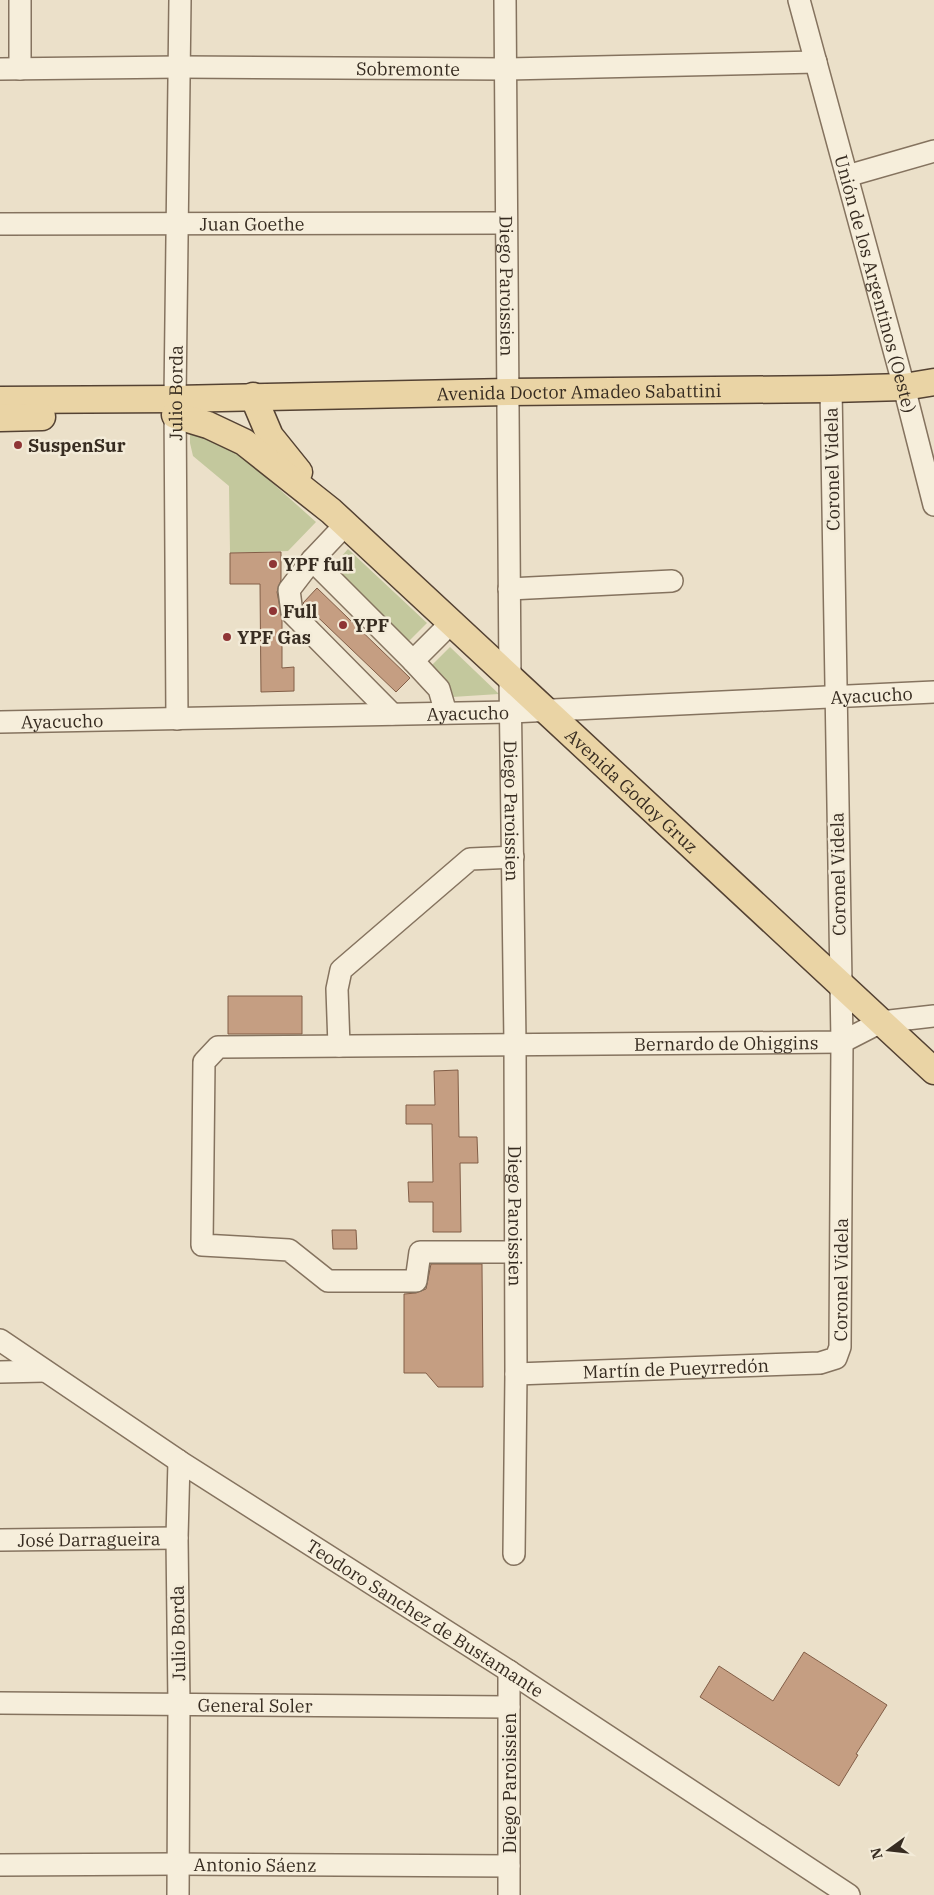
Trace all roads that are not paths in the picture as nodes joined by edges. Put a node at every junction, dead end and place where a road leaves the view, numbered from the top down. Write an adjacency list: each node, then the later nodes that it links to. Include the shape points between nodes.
1 (20, 0): 8 (street)
2 (180, 0): 6 (street, Julio Borda)
3 (505, 0): 7 (street, Diego Paroissien)
4 (799, 0): 5 (street, Unión de los Argentinos (Oeste))
5 (816, 62): 7 (street, Sobremonte); 10 (street, Unión de los Argentinos (Oeste))
6 (180, 67): 7 (street, Sobremonte); 8 (street, Sobremonte); 11 (street, Julio Borda)
7 (505, 68): 12 (street, Diego Paroissien)
8 (10, 69)
9 (934, 152): 10 (street)
10 (847, 176): 15 (street, Unión de los Argentinos (Oeste))
11 (178, 223): 12 (street, Juan Goethe); 13 (street, Juan Goethe); 20 (street, Julio Borda)
12 (506, 223): 17 (street, Diego Paroissien)
13 (0, 224)
14 (934, 382): 15 (main road, Avenida Doctor Amadeo Sabattini)
15 (904, 387): 16 (main road, Avenida Doctor Amadeo Sabattini); 22 (street, Unión de los Argentinos (Oeste))
16 (831, 389): 17 (main road, Avenida Doctor Amadeo Sabattini); 31 (street, Coronel Videla)
17 (508, 392): 18 (main road, Avenida Doctor Amadeo Sabattini); 26 (street, Diego Paroissien)
18 (253, 396): 20 (main road, Avenida Doctor Amadeo Sabattini); 23 (main road, Avenida Godoy Gruz, via 270,436)
19 (0, 400): 20 (main road, Avenida Doctor Amadeo Sabattini)
20 (175, 407): 21 (main road, Avenida Doctor Amadeo Sabattini); 23 (main road, Avenida Godoy Gruz, via 244,442); 36 (street, Julio Borda)
21 (0, 418)
22 (934, 505)
23 (338, 518): 24 (street); 27 (main road, Avenida Godoy Gruz)
24 (312, 560): 28 (street); 35 (street, via 290,590 292,613)
25 (672, 581): 26 (street)
26 (509, 589): 29 (street, Diego Paroissien)
27 (451, 623): 28 (street); 29 (main road, Avenida Godoy Gruz)
28 (413, 662): 34 (street, via 439,689)
29 (510, 678): 32 (main road, Avenida Godoy Gruz); 33 (street, Diego Paroissien)
30 (934, 692): 31 (street, Ayacucho)
31 (835, 698): 32 (street, Ayacucho); 39 (street, Coronel Videla)
32 (547, 710): 33 (street, Ayacucho); 39 (main road, Avenida Godoy Gruz)
33 (511, 712): 34 (street, Ayacucho); 38 (street, Diego Paroissien)
34 (446, 713): 35 (street, Ayacucho)
35 (392, 714): 36 (street, Ayacucho)
36 (178, 719): 37 (street, Ayacucho)
37 (0, 722)
38 (513, 857): 43 (street, Diego Paroissien); 44 (street, via 470,859 341,970 337,989)
39 (840, 982): 41 (main road, Avenida Godoy Gruz); 42 (street, Coronel Videla)
40 (934, 1016): 41 (street, Bernardo de Ohiggins)
41 (881, 1022): 42 (street, Bernardo de Ohiggins); 45 (main road, Avenida Godoy Gruz)
42 (842, 1042): 43 (street, Bernardo de Ohiggins); 48 (street, Coronel Videla, via 840,1347)
43 (515, 1043): 44 (street, Bernardo de Ohiggins); 46 (street, Diego Paroissien)
44 (339, 1046): 46 (street, Bernardo de Ohiggins, via 218,1047 204,1062 202,1245 289,1250 328,1280 416,1281 420,1252)
45 (934, 1071)
46 (516, 1252): 51 (street, Diego Paroissien)
47 (0, 1340): 49 (street, Teodoro Sanchez de Bustamante)
48 (836, 1358): 51 (street, Martín de Pueyrredón, via 820,1363)
49 (45, 1371): 50 (street); 52 (street, Teodoro Sanchez de Bustamante)
50 (0, 1372)
51 (516, 1374): 55 (street, Diego Paroissien)
52 (179, 1461): 53 (street, Julio Borda); 56 (street, Teodoro Sanchez de Bustamante)
53 (177, 1538): 54 (street, José Darragueira); 58 (street, Julio Borda)
54 (0, 1540)
55 (514, 1554)
56 (509, 1671): 59 (street, Diego Paroissien); 65 (street, Teodoro Sanchez de Bustamante)
57 (0, 1703): 58 (street, General Soler)
58 (179, 1704): 59 (street, General Soler); 60 (street, Julio Borda)
59 (509, 1707): 62 (street, Diego Paroissien)
60 (178, 1864): 61 (street, Antonio Sáenz); 62 (street, Antonio Sáenz); 63 (street, Julio Borda)
61 (0, 1865)
62 (509, 1866): 64 (street, Diego Paroissien)
63 (178, 1895)
64 (509, 1895)
65 (849, 1895)

